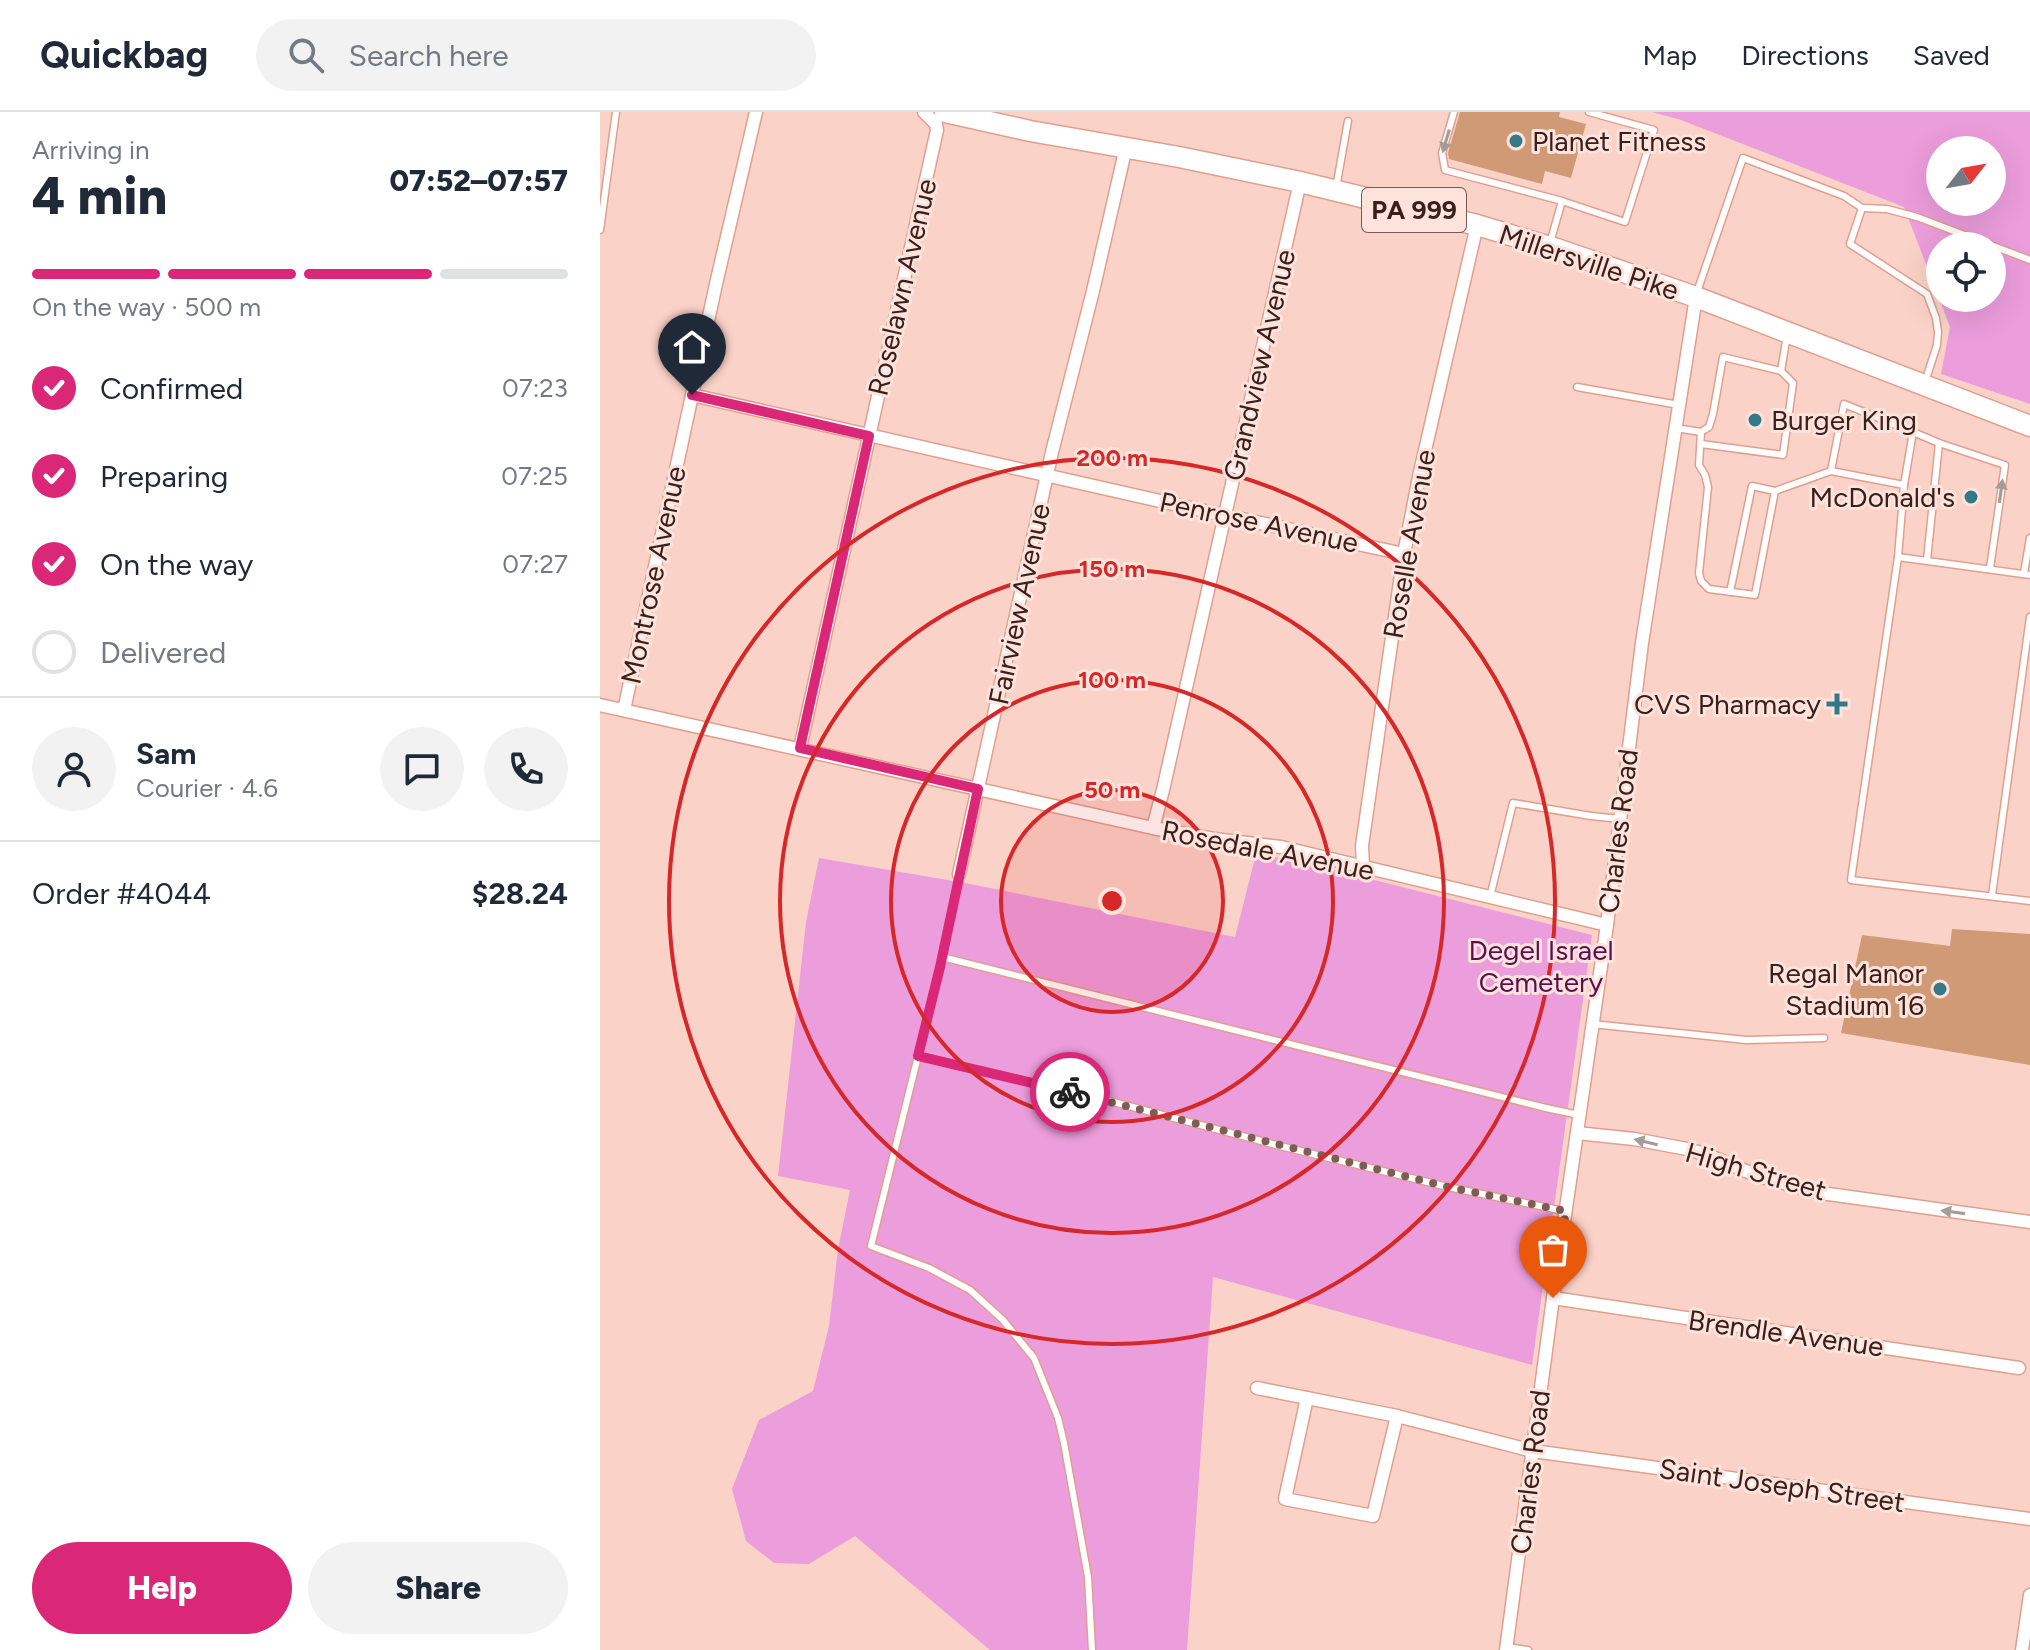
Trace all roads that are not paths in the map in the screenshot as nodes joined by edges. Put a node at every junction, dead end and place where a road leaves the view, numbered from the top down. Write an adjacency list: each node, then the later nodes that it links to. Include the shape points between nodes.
1 (616, 112): 14 (lane)
2 (756, 112): 22 (street, Montrose Avenue)
3 (924, 112): 28 (street, Roselawn Avenue, via 937,130)
4 (945, 112): 8 (main road, Millersville Pike / PA 999)
5 (1454, 112): 11 (lane, one-way to 11, via 1442,153 1445,170)
6 (1589, 112): 11 (lane, via 1654,130 1625,222)
7 (1348, 121): 10 (lane)
8 (1126, 147): 9 (main road, Millersville Pike / PA 999); 32 (street, Fairview Avenue)
9 (1300, 182): 10 (main road, Millersville Pike / PA 999); 35 (street, Grandview Avenue)
10 (1336, 190): 13 (main road, Millersville Pike / PA 999)
11 (1562, 201): 15 (lane)
12 (1862, 208): 16 (lane, via 1917,217); 17 (lane, via 1844,196 1743,158); 20 (lane, via 1850,244 1927,294 1936,318 1937,345)
13 (1477, 225): 15 (main road, Millersville Pike / PA 999); 37 (street, Roselle Avenue)
14 (600, 230)
15 (1549, 247): 17 (main road, Millersville Pike / PA 999)
16 (2030, 260)
17 (1696, 297): 18 (main road, Millersville Pike / PA 999); 23 (street, Charles Road)
18 (1788, 333): 19 (lane); 20 (main road, Millersville Pike / PA 999)
19 (1781, 371): 26 (lane, via 1723,357 1713,414); 30 (lane, via 1793,383 1783,455)
20 (1924, 386): 24 (main road, Millersville Pike / PA 999)
21 (1577, 387): 23 (lane)
22 (692, 395): 28 (street, Penrose Avenue); 45 (street, Montrose Avenue)
23 (1679, 405): 25 (street, Charles Road)
24 (2030, 426)
25 (1676, 428): 26 (lane); 48 (street, Charles Road)
26 (1701, 432): 30 (lane)
27 (1913, 432): 29 (lane); 31 (lane, via 1844,404); 33 (lane)
28 (869, 436): 32 (street, Penrose Avenue); 46 (street, Roselawn Avenue)
29 (1939, 443): 39 (lane); 40 (lane, one-way to 29, via 2005,465)
30 (1701, 444): 42 (lane, via 1699,465 1708,487 1699,573 1709,589)
31 (1831, 471): 33 (lane); 34 (lane)
32 (1048, 476): 35 (street, Penrose Avenue); 47 (street, Fairview Avenue)
33 (1904, 485): 38 (lane)
34 (1775, 491): 42 (lane, via 1755,595); 42 (lane, via 1752,486)
35 (1224, 515): 37 (street, Penrose Avenue); 49 (street, Grandview Avenue)
36 (2030, 538): 41 (lane)
37 (1404, 554): 50 (street, Roselle Avenue)
38 (1898, 557): 39 (lane); 52 (lane, via 1851,880)
39 (1927, 560): 40 (lane)
40 (1990, 568): 41 (lane)
41 (2027, 574)
42 (1730, 592)
43 (2030, 617): 52 (lane)
44 (600, 705): 45 (street, Rosedale Avenue)
45 (624, 710): 46 (street, Rosedale Avenue)
46 (800, 748): 47 (street, Rosedale Avenue)
47 (978, 789): 49 (street, Rosedale Avenue); 51 (street, Fairview Avenue)
48 (1620, 819): 53 (lane, via 1513,803); 55 (street, Charles Road)
49 (1153, 828): 50 (street, Rosedale Avenue, via 1281,847)
50 (1363, 867): 53 (street, Rosedale Avenue)
51 (959, 874): 56 (lane)
52 (1992, 895): 54 (lane)
53 (1490, 898): 55 (street, Rosedale Avenue)
54 (2030, 901)
55 (1607, 925): 57 (street, Charles Road)
56 (942, 957): 59 (lane); 60 (lane)
57 (1592, 1024): 58 (lane, via 1746,1040); 60 (street, Charles Road)
58 (1824, 1038)
59 (918, 1056): 62 (lane, via 1448,1187); 73 (lane, via 871,1246 970,1290 1034,1358 1064,1443 1088,1577)
60 (1579, 1115): 61 (street, Charles Road)
61 (1577, 1133): 62 (street, Charles Road); 63 (street, High Street, one-way to 61, via 1821,1193 1687,1149)
62 (1566, 1211): 64 (street, Charles Road)
63 (2030, 1222)
64 (1553, 1298): 65 (street, Brendle Avenue); 69 (street, Charles Road)
65 (2024, 1368)
66 (1257, 1388): 67 (street, Saint Joseph Street)
67 (1307, 1398): 68 (street, Saint Joseph Street); 68 (street, via 1285,1499 1373,1516)
68 (1397, 1416): 69 (street, Saint Joseph Street)
69 (1533, 1451): 70 (street, Saint Joseph Street); 72 (street, Charles Road)
70 (2030, 1519)
71 (2030, 1595): 75 (street)
72 (1507, 1649): 74 (lane)
73 (1092, 1650)
74 (1528, 1650)
75 (2022, 1650)

